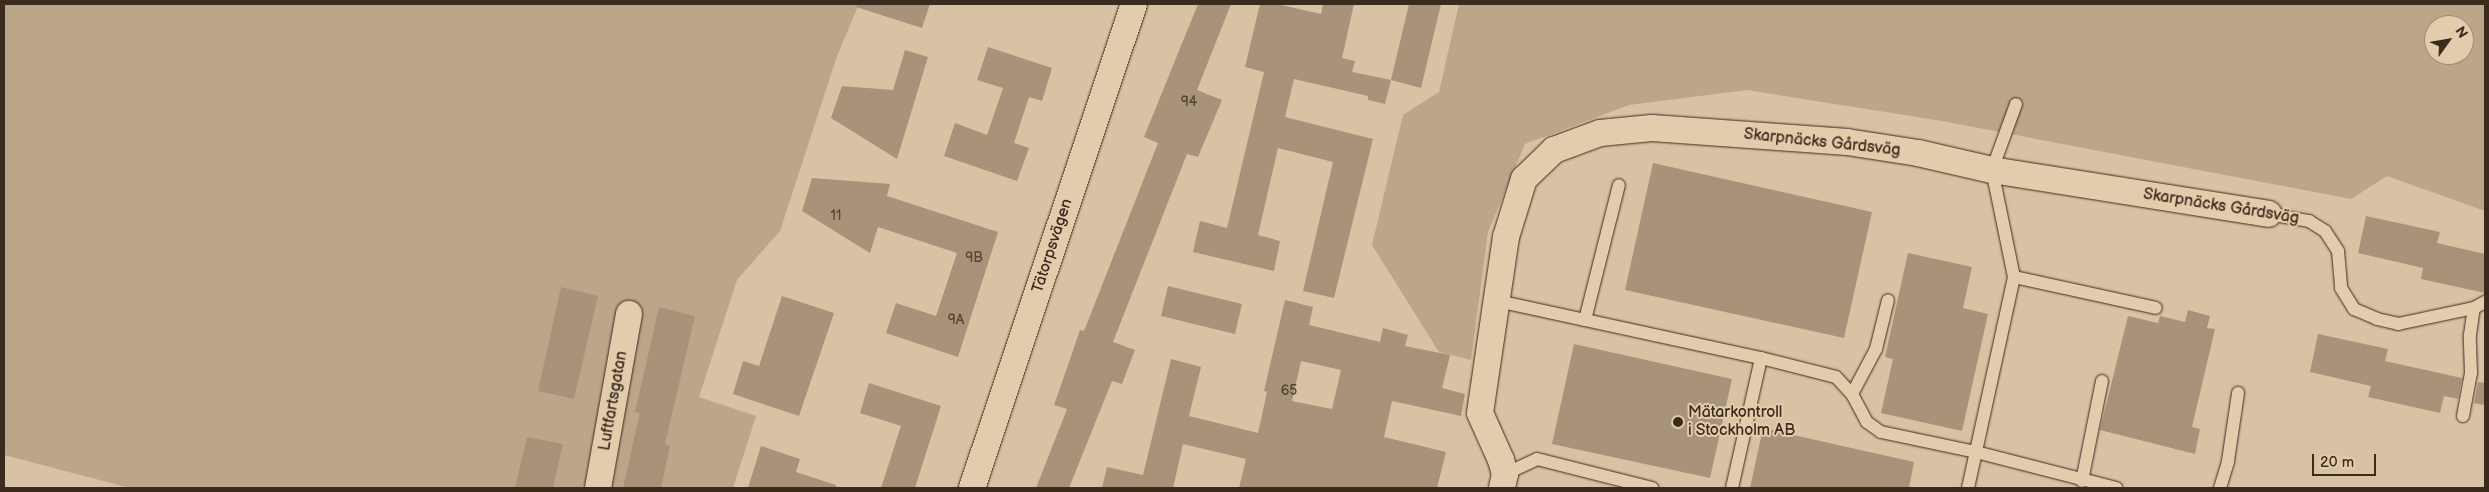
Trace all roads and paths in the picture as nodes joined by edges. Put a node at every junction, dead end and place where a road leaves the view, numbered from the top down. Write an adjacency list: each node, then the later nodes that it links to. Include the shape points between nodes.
1 (1134, 4): 23 (street, Tätorpsvägen)
2 (2016, 104): 3 (lane)
3 (1992, 170): 5 (street, Skarpnäcks Gårdsväg); 6 (lane); 8 (street, Skarpnäcks Gårdsväg, via 1918,153 1847,142 1652,128 1600,132 1554,150 1524,179 1506,237)
4 (1619, 185): 13 (lane)
5 (2269, 214): 11 (lane, Skarpnäcks Gårdsväg, via 2309,221 2325,231 2338,251 2341,288 2354,309 2377,320 2398,324)
6 (2014, 277): 10 (lane); 19 (lane)
7 (1888, 300): 16 (lane, via 1876,349)
8 (1496, 301): 13 (lane); 20 (street, Skarpnäcks Gårdsväg, via 1480,413)
9 (2485, 302): 11 (lane, Skarpnäcks Gårdsväg)
10 (2156, 308)
11 (2474, 308): 18 (lane, via 2470,336 2471,373)
12 (629, 314): 22 (street, Luftfartsgatan)
13 (1585, 320): 14 (lane)
14 (1761, 358): 16 (lane, via 1836,377); 25 (lane)
15 (2102, 381): 21 (lane)
16 (1852, 394): 19 (lane, via 1867,422 1881,432)
17 (2238, 394): 28 (lane, via 2228,461)
18 (2463, 416)
19 (1976, 452): 21 (lane); 26 (lane)
20 (1504, 481): 24 (lane, via 1537,459)
21 (2082, 481): 27 (lane)
22 (598, 488)
23 (972, 488)
24 (1652, 488)
25 (1732, 488)
26 (1968, 488)
27 (2116, 488)
28 (2220, 488)

